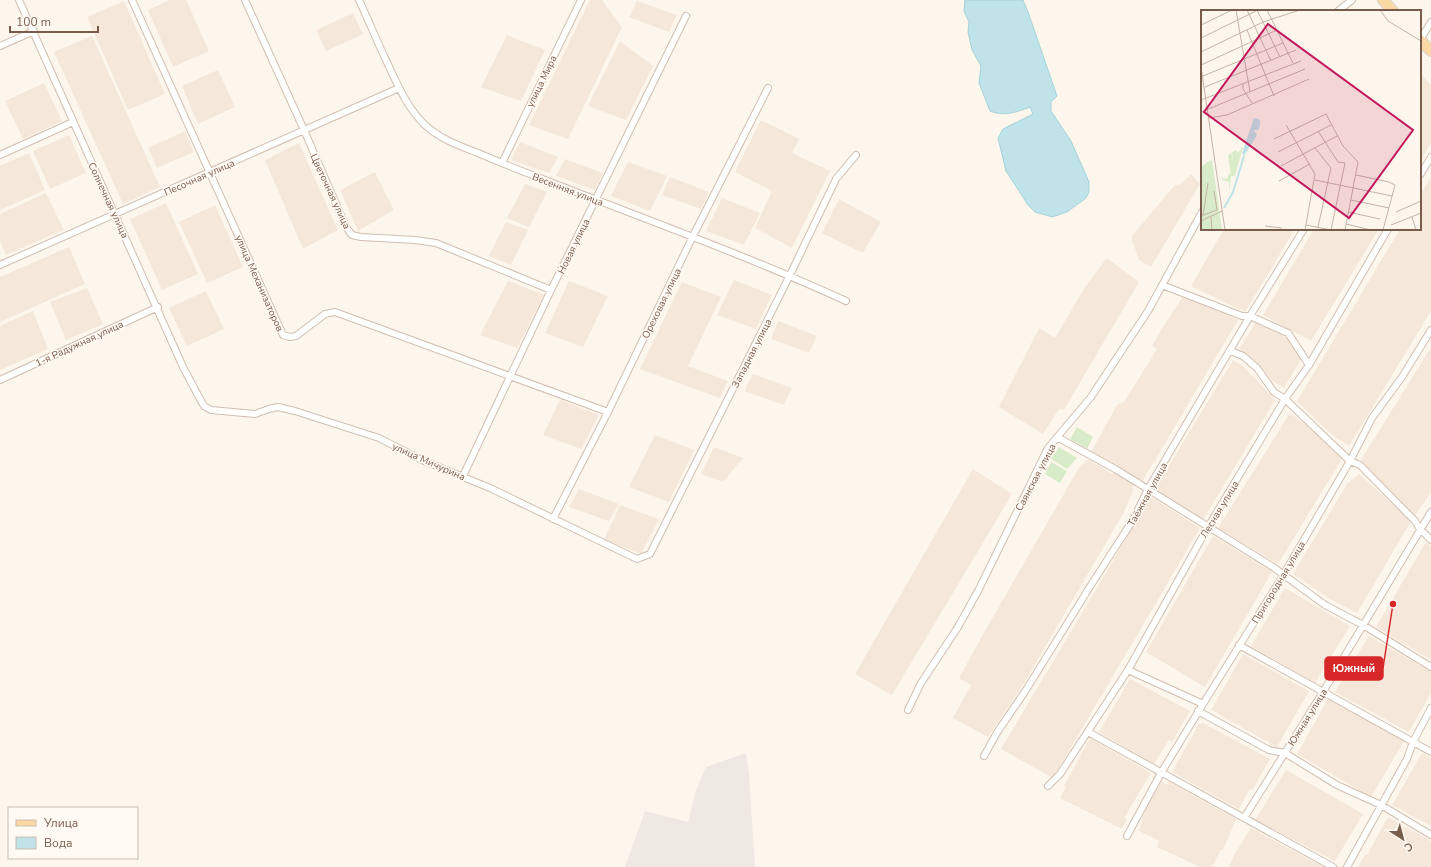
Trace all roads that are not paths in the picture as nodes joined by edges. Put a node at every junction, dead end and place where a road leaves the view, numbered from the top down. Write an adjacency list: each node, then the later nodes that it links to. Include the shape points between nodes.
1 (19, 0): 12 (street, Солнечная улица)
2 (132, 0): 25 (street, улица Механизаторов)
3 (245, 0): 20 (street, Цветочная улица)
4 (359, 0): 17 (street, Весенняя улица)
5 (581, 0): 24 (street, улица Мира)
6 (1352, 0): 8 (street)
7 (1383, 0): 9 (main road)
8 (1339, 10)
9 (1392, 10)
10 (686, 16): 27 (street, Новая улица)
11 (1431, 22): 13 (street)
12 (34, 31): 15 (street); 19 (street, Солнечная улица)
13 (1421, 38)
14 (1421, 41): 16 (main road)
15 (0, 46)
16 (1431, 51)
17 (399, 88): 20 (street, Песочная улица); 24 (street, Весенняя улица, via 416,114 437,134)
18 (768, 88): 32 (street, Ореховая улица)
19 (73, 122): 21 (street); 28 (street, Солнечная улица)
20 (304, 130): 25 (street, Песочная улица); 36 (street, Цветочная улица, via 346,227 352,235 361,238 436,243)
21 (0, 155)
22 (856, 155): 34 (street, Западная улица, via 836,179)
23 (1431, 157): 26 (street)
24 (502, 163): 27 (street, Весенняя улица)
25 (210, 172): 28 (street, Песочная улица); 43 (street, улица Механизаторов, via 283,335 296,336 325,314 335,312)
26 (1421, 173)
27 (596, 200): 32 (street, Весенняя улица); 36 (street, Новая улица)
28 (116, 214): 33 (street, Песочная улица); 38 (street, Солнечная улица)
29 (1201, 214): 35 (street, Саянская улица)
30 (1303, 230): 39 (street, Таёжная улица)
31 (1387, 230): 42 (street, Лесная улица)
32 (693, 236): 34 (street, Весенняя улица); 47 (street, Ореховая улица)
33 (0, 266)
34 (790, 275): 37 (street, Весенняя улица); 57 (street, Западная улица)
35 (1162, 285): 39 (street, via 1242,316); 48 (street, Саянская улица, via 1148,311 1091,397)
36 (552, 290): 43 (street, Новая улица)
37 (846, 301)
38 (158, 307): 44 (street, 1-я Радужная улица); 45 (street, Солнечная улица, via 183,367)
39 (1250, 316): 41 (street, Таёжная улица); 42 (street, via 1288,333)
40 (1431, 330): 49 (street, Пригородная улица, via 1402,378 1372,418)
41 (1231, 351): 46 (street, via 1243,356 1257,368 1274,392); 51 (street, Таёжная улица)
42 (1309, 365): 46 (street, Лесная улица)
43 (511, 377): 47 (street, улица Механизаторов); 50 (street, Новая улица)
44 (0, 380)
45 (200, 399): 50 (street, улица Мичурина, via 204,406 211,410 255,414 278,407 295,411 379,438 422,460)
46 (1285, 399): 49 (street); 54 (street, Лесная улица)
47 (608, 412): 53 (street, Ореховая улица)
48 (1057, 437): 51 (street); 66 (street, Саянская улица, via 1048,448 972,602 921,683)
49 (1350, 461): 55 (street, via 1360,465 1415,521); 58 (street, Пригородная улица)
50 (462, 476): 53 (street, улица Мичурина)
51 (1148, 489): 54 (street); 72 (street, Таёжная улица, via 1133,520)
52 (1431, 512): 55 (street, Южная улица)
53 (553, 519): 57 (street, улица Мичурина, via 637,559)
54 (1208, 527): 58 (street); 62 (street, Лесная улица)
55 (1420, 530): 56 (street); 59 (street, Южная улица)
56 (1431, 540)
57 (650, 554)
58 (1284, 574): 59 (street, via 1325,605); 60 (street, Пригородная улица)
59 (1363, 625): 61 (street); 63 (street, Южная улица)
60 (1239, 645): 63 (street); 64 (street, Пригородная улица)
61 (1431, 667)
62 (1128, 670): 64 (street); 68 (street, Лесная улица)
63 (1323, 692): 69 (street); 70 (street, Южная улица)
64 (1203, 704): 67 (street, Пригородная улица)
65 (1431, 708): 69 (street)
66 (908, 710)
67 (1198, 711): 70 (street, via 1270,750); 73 (street, Пригородная улица)
68 (1088, 732): 73 (street); 74 (street, Лесная улица, via 1060,774)
69 (1413, 742): 71 (street); 75 (street, via 1407,759)
70 (1285, 752): 75 (street, via 1337,785); 76 (street, Южная улица)
71 (1431, 752)
72 (984, 756)
73 (1161, 773): 76 (street); 78 (street, Пригородная улица)
74 (1048, 786)
75 (1381, 805): 77 (street); 80 (street)
76 (1244, 818): 79 (street)
77 (1431, 835)
78 (1127, 836)
79 (1333, 867)
80 (1347, 867)

